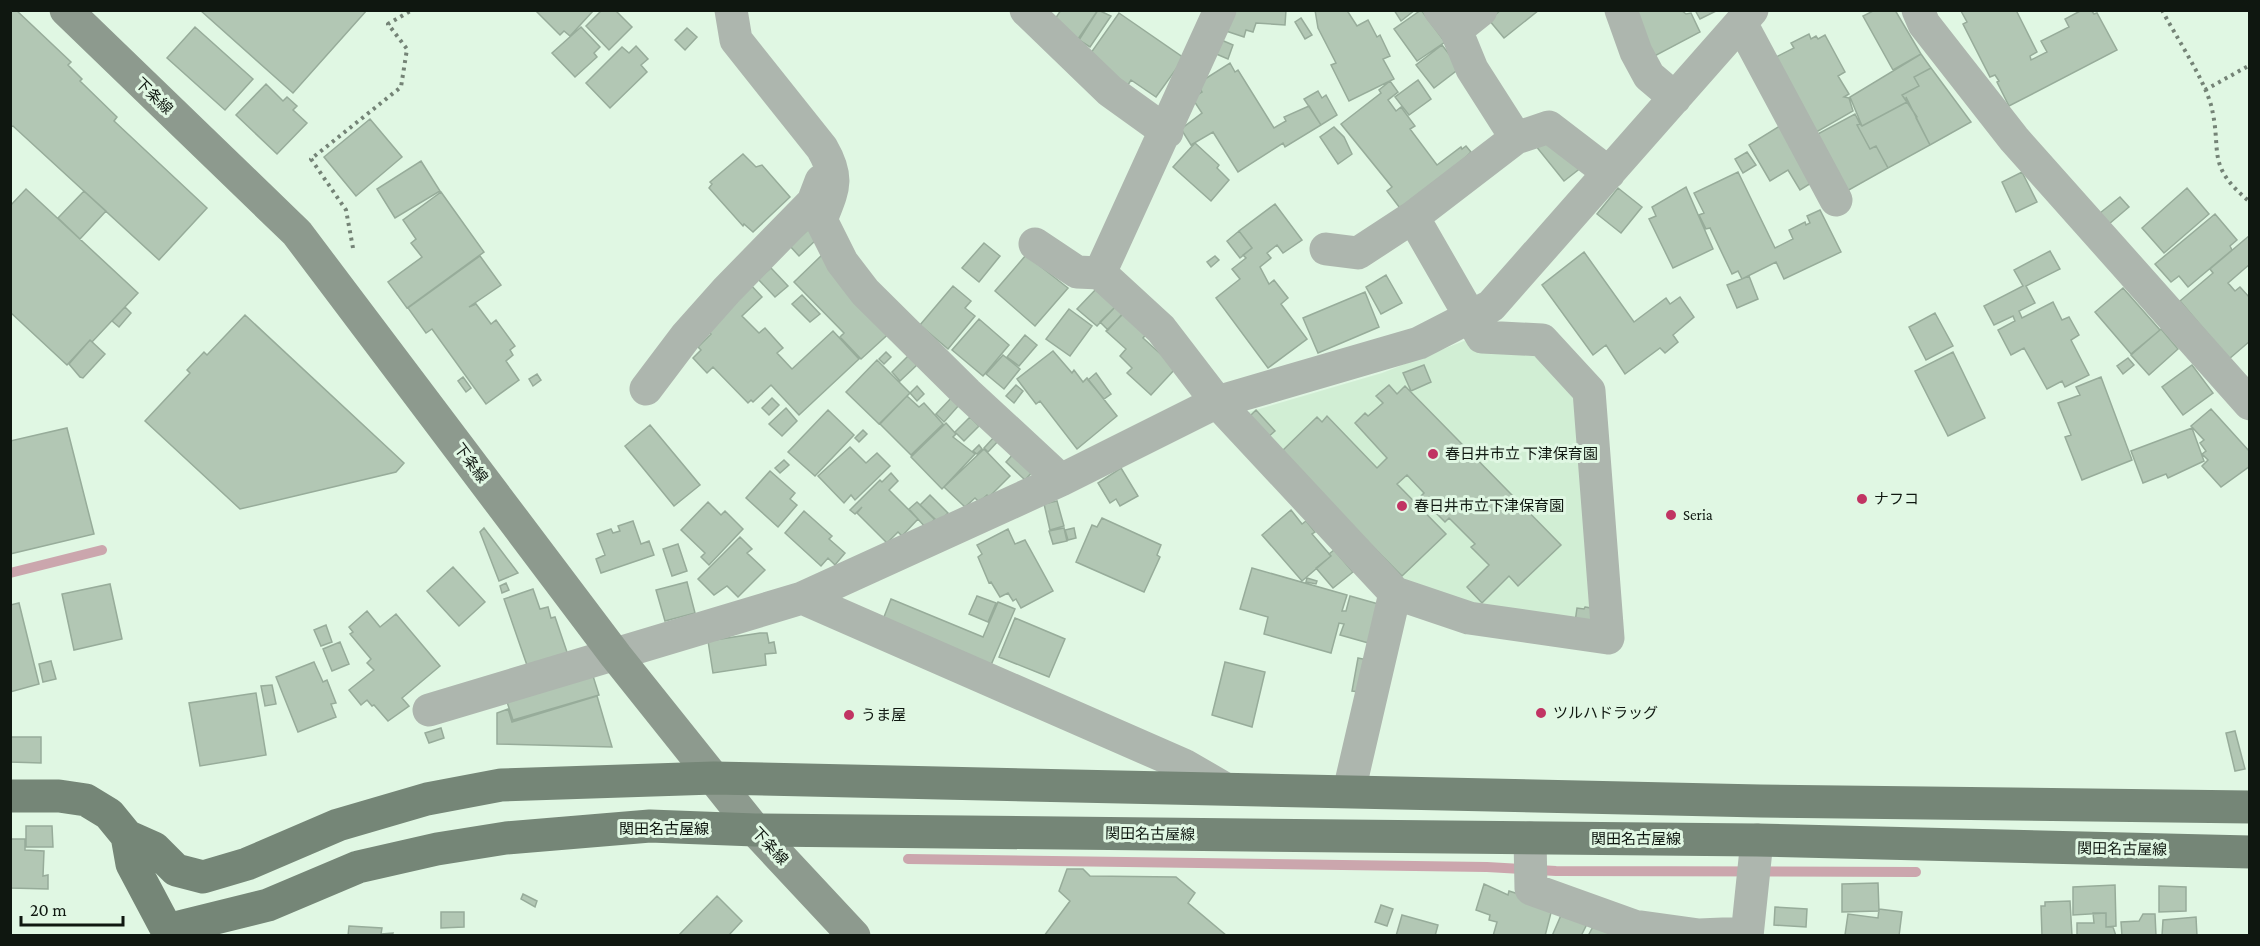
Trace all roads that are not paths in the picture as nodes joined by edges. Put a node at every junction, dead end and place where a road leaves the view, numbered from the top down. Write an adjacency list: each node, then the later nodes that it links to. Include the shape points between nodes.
1 (66, 10): 26 (street, 下条線, via 297,233)
2 (731, 10): 13 (street, via 736,40 833,167 835,184)
3 (1220, 10): 10 (street)
4 (1621, 10): 9 (street, via 1648,76)
5 (1917, 10): 20 (street, via 2014,139)
6 (1036, 14): 10 (street, via 1110,91)
7 (1459, 17): 11 (street, via 1472,69)
8 (1746, 17): 9 (street); 14 (street)
9 (1675, 98): 12 (street)
10 (1167, 132): 18 (street)
11 (1516, 138): 12 (street, via 1549,127); 15 (street)
12 (1609, 173): 19 (street, via 1491,306)
13 (820, 197): 21 (street, via 727,290); 23 (street, via 821,220 842,262 865,292)
14 (1836, 200)
15 (1413, 217): 17 (street, via 1358,253); 19 (street)
16 (1035, 244): 18 (street, via 1077,272)
17 (1326, 249)
18 (1100, 273): 22 (street, via 1161,329)
19 (1471, 317): 22 (street, via 1419,343); 24 (street, via 1482,337 1542,340 1589,391 1608,638 1469,618)
20 (2243, 384)
21 (646, 389)
22 (1217, 402): 23 (street); 24 (street)
23 (1060, 480): 25 (street)
24 (1395, 593): 30 (street)
25 (802, 598): 26 (street); 29 (street, via 1184,765)
26 (616, 656): 27 (street); 28 (street, 下条線)
27 (429, 710)
28 (714, 778): 29 (main road); 33 (street, 下条線); 38 (main road, via 501,785 427,799 338,825)
29 (1222, 787): 30 (main road)
30 (1349, 791): 32 (main road)
31 (10, 796): 34 (main road, via 86,800 109,814)
32 (2250, 807)
33 (754, 830): 35 (main road, 関田名古屋線); 39 (main road, 関田名古屋線, via 650,826 506,838 437,849 358,867 268,905); 42 (street, 下条線)
34 (127, 836): 38 (main road, via 154,848 176,870 203,877); 39 (main road, via 132,864)
35 (1530, 838): 36 (main road, 関田名古屋線); 41 (street, via 1531,889 1634,926)
36 (1757, 840): 37 (main road, 関田名古屋線); 40 (street)
37 (2250, 852)
38 (247, 864): 39 (main road)
39 (164, 933)
40 (1747, 934): 41 (street)
41 (1699, 935)
42 (854, 936)

